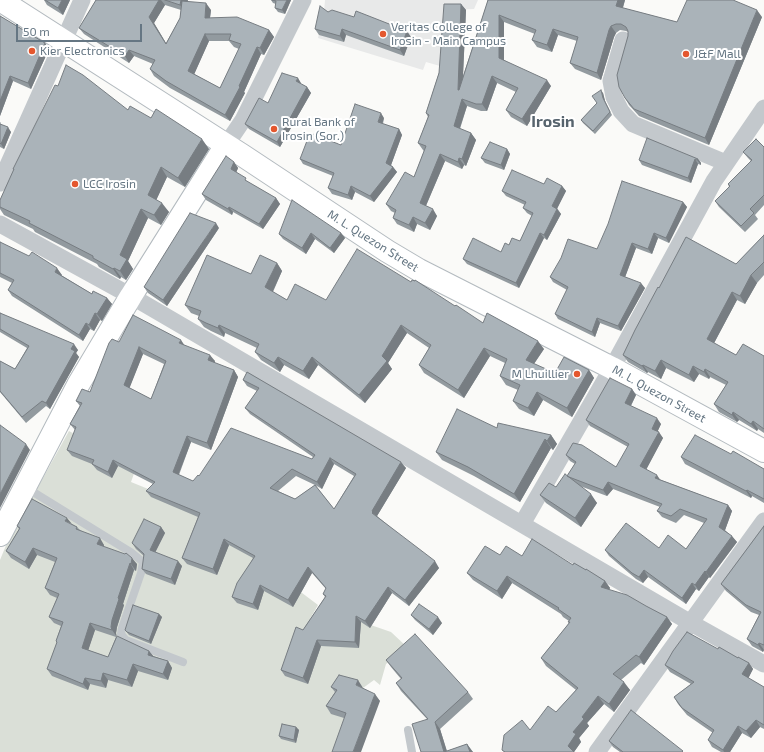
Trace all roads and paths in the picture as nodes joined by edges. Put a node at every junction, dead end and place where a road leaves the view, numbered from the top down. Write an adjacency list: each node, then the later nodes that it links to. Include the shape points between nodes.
1 (0, 0): 5 (main road, M. L. Quezon Street)
2 (82, 0): 5 (street)
3 (303, 0): 7 (street, via 243,120)
4 (623, 40): 8 (street, via 611,81 614,98 622,111 633,124)
5 (64, 41): 7 (main road, M. L. Quezon Street); 9 (street)
6 (764, 108): 8 (street)
7 (226, 145): 11 (main road); 12 (main road, M. L. Quezon Street, via 419,270)
8 (726, 163): 12 (street)
9 (0, 183)
10 (0, 224): 11 (street)
11 (131, 296): 14 (main road, via 78,385); 16 (street)
12 (612, 368): 13 (main road, M. L. Quezon Street); 16 (street)
13 (764, 451)
14 (25, 487): 17 (main road); 19 (lane, via 143,562 142,573 122,634 126,640)
15 (764, 521): 18 (street)
16 (522, 524): 18 (street)
17 (0, 535)
18 (691, 623): 20 (street); 23 (street)
19 (183, 662)
20 (764, 664)
21 (408, 730): 22 (lane)
22 (412, 752)
23 (597, 752)

